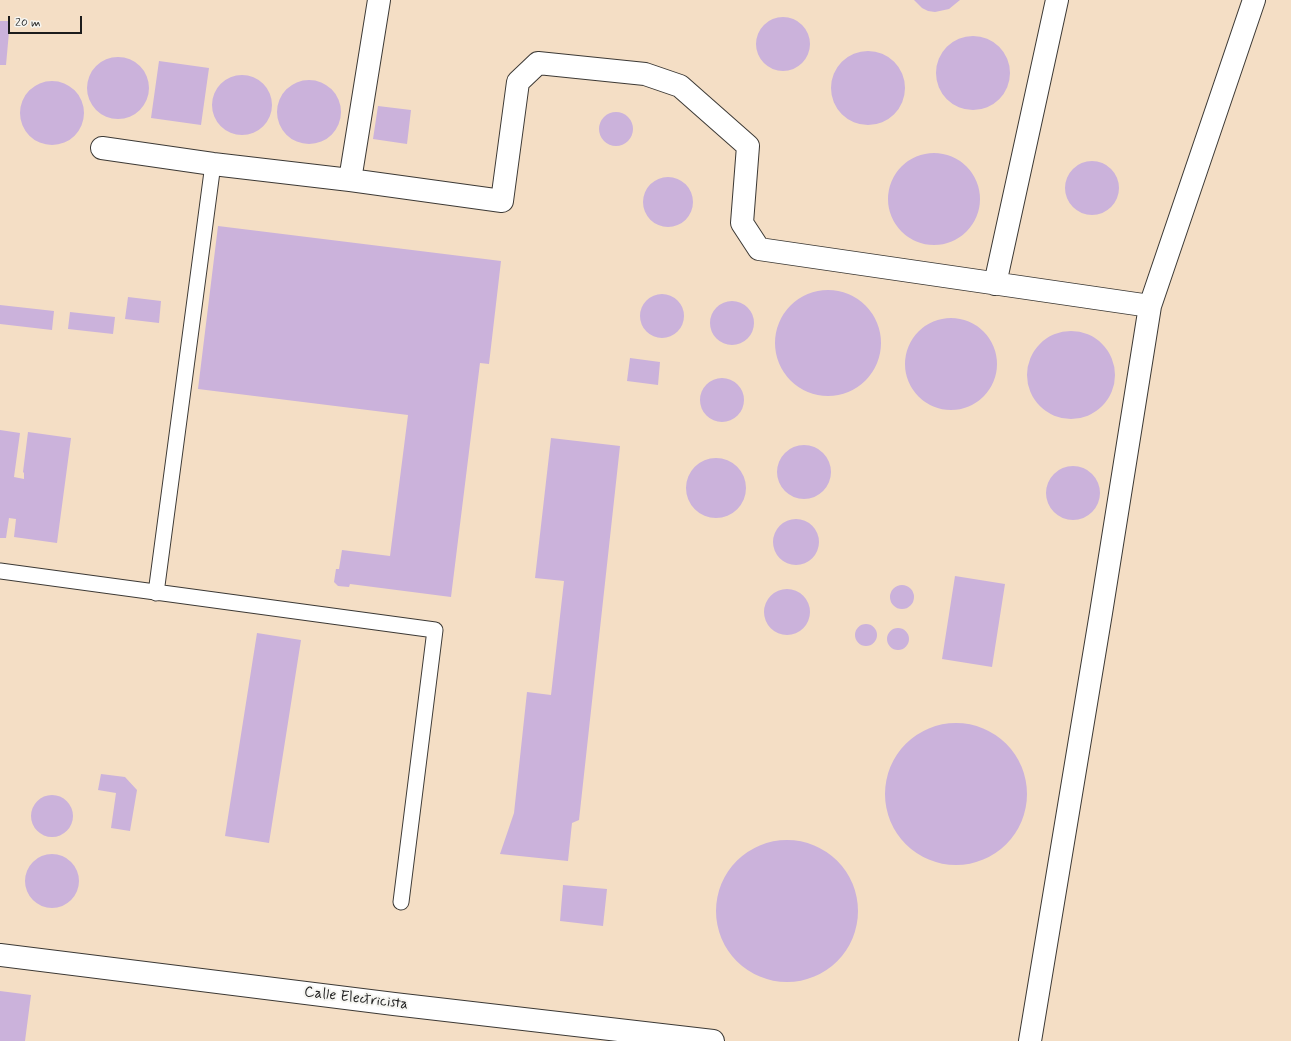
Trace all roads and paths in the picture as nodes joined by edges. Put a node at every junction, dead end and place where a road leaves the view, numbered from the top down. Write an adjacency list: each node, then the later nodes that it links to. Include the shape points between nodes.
1 (379, 0): 6 (street)
2 (1057, 0): 7 (street)
3 (1254, 0): 8 (street)
4 (102, 148): 5 (street)
5 (213, 164): 6 (street); 10 (lane)
6 (350, 180): 7 (street, via 502,201 518,82 538,64 645,74 680,86 748,146 742,223 759,249)
7 (995, 284): 8 (street)
8 (1150, 306): 14 (street)
9 (0, 571): 10 (lane)
10 (156, 592): 11 (lane, via 435,630)
11 (401, 902)
12 (0, 955): 13 (street, Calle Electricista)
13 (712, 1041)
14 (1030, 1041)

